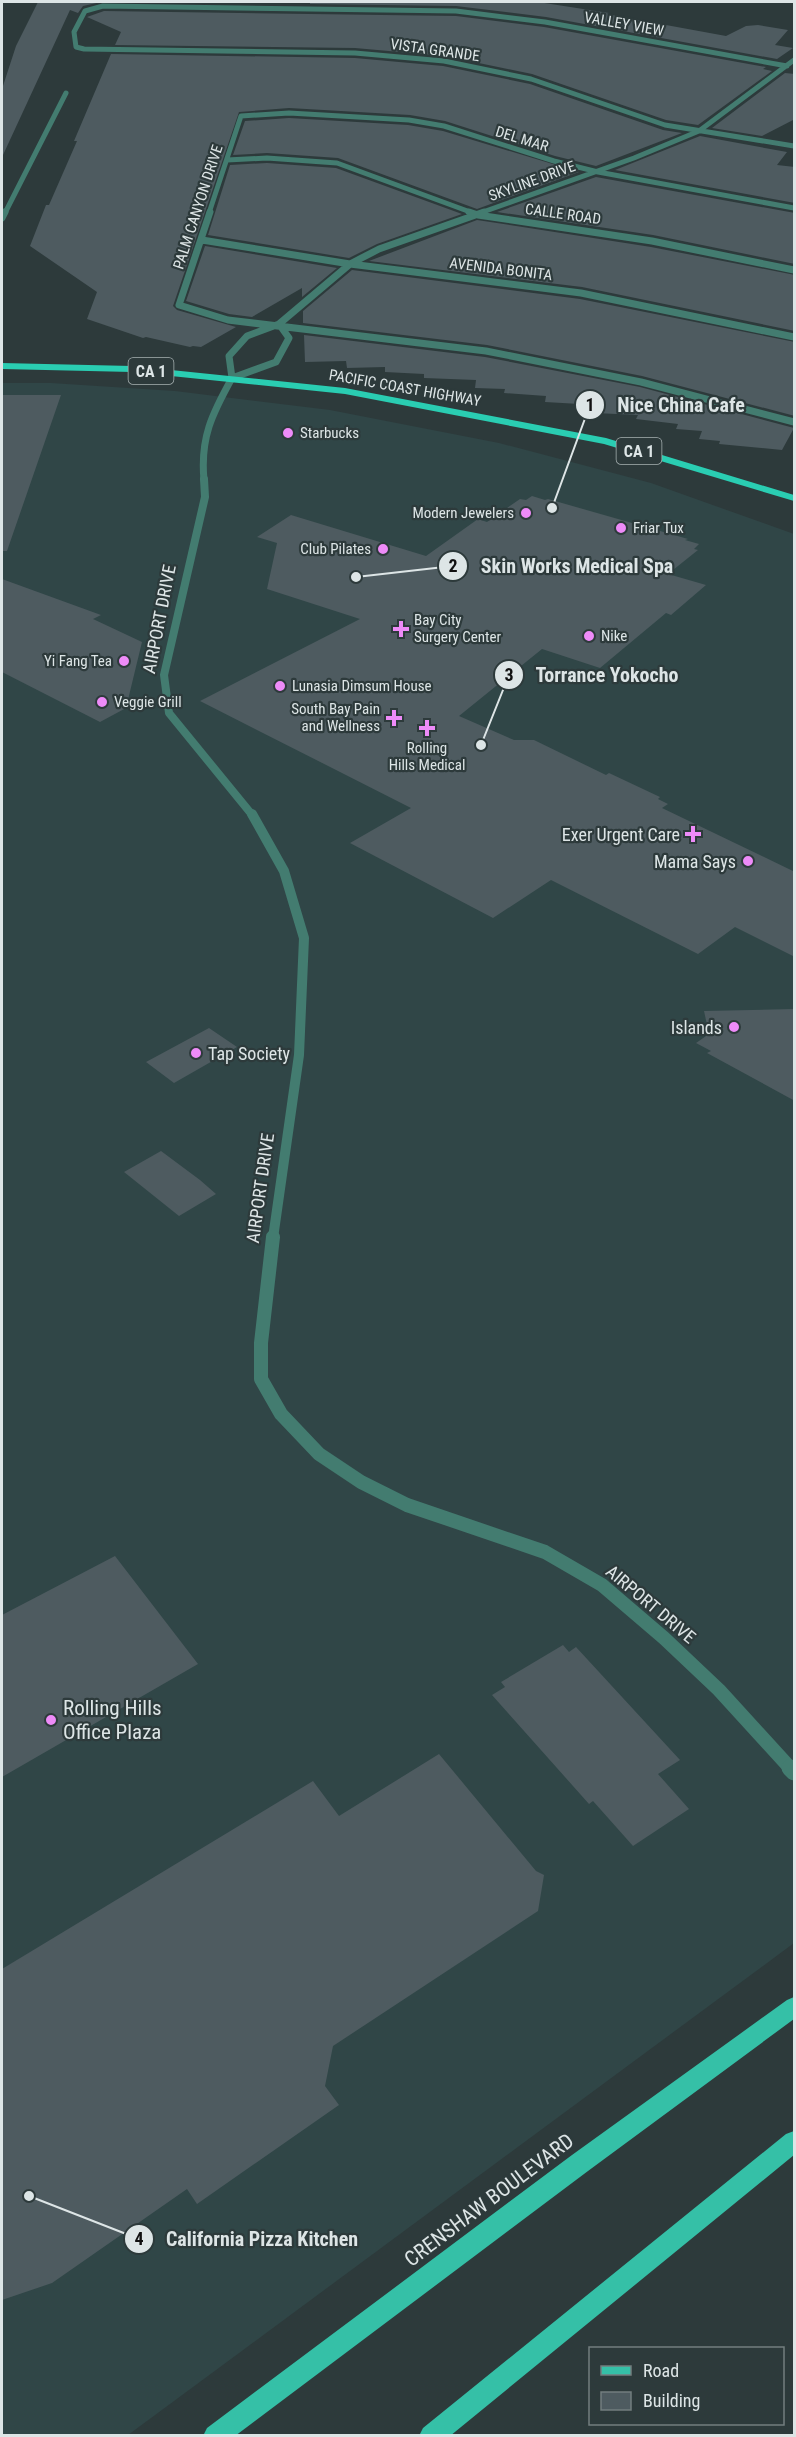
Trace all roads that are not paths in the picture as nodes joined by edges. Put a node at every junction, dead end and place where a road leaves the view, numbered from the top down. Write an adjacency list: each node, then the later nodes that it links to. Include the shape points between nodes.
1 (74, 32): 3 (street, VALLEY VIEW, via 84,11 103,6 456,11 545,22); 6 (street, VISTA GRANDE, via 76,47 84,49 355,53 492,69 532,79 646,120)
2 (795, 60): 3 (street, SKYLINE DRIVE)
3 (787, 66): 6 (street, SKYLINE DRIVE)
4 (66, 93): 12 (street)
5 (241, 116): 8 (street, PALM CANYON DRIVE); 9 (street, DEL MAR, via 289,113 409,120 444,126)
6 (699, 131): 7 (street, VISTA GRANDE); 9 (street, SKYLINE DRIVE)
7 (795, 146)
8 (227, 160): 11 (street, CALLE ROAD, via 267,158 337,163); 13 (street, PALM CANYON DRIVE)
9 (598, 172): 10 (street, DEL MAR); 11 (street, SKYLINE DRIVE)
10 (795, 208)
11 (478, 215): 14 (street, SKYLINE DRIVE, via 379,249); 15 (street, CALLE ROAD, via 651,240)
12 (2, 218)
13 (202, 240): 14 (street, AVENIDA BONITA); 16 (street, PALM CANYON DRIVE, via 179,305 228,320)
14 (350, 264): 16 (street, SKYLINE DRIVE); 17 (street, AVENIDA BONITA, via 581,293)
15 (795, 270)
16 (279, 324): 19 (street, SKYLINE DRIVE, via 247,336 229,356); 19 (street, via 289,338 276,362); 20 (street, via 486,351 641,382)
17 (795, 337)
18 (2, 366): 19 (highway, PACIFIC COAST HIGHWAY / CA 1, via 122,369)
19 (232, 378): 21 (highway, PACIFIC COAST HIGHWAY / CA 1, via 345,391 606,441); 22 (street, AIRPORT DRIVE, via 206,433 202,459 204,497 164,675 169,713 252,815 284,871 304,938 300,1055 266,1290 261,1379 281,1414 318,1454 361,1482 407,1505 545,1552 602,1585 719,1690)
20 (795, 422)
21 (795, 498)
22 (795, 1772)
23 (795, 2007): 25 (main road, CRENSHAW BOULEVARD)
24 (795, 2142): 26 (main road)
25 (215, 2436)
26 (431, 2436)

